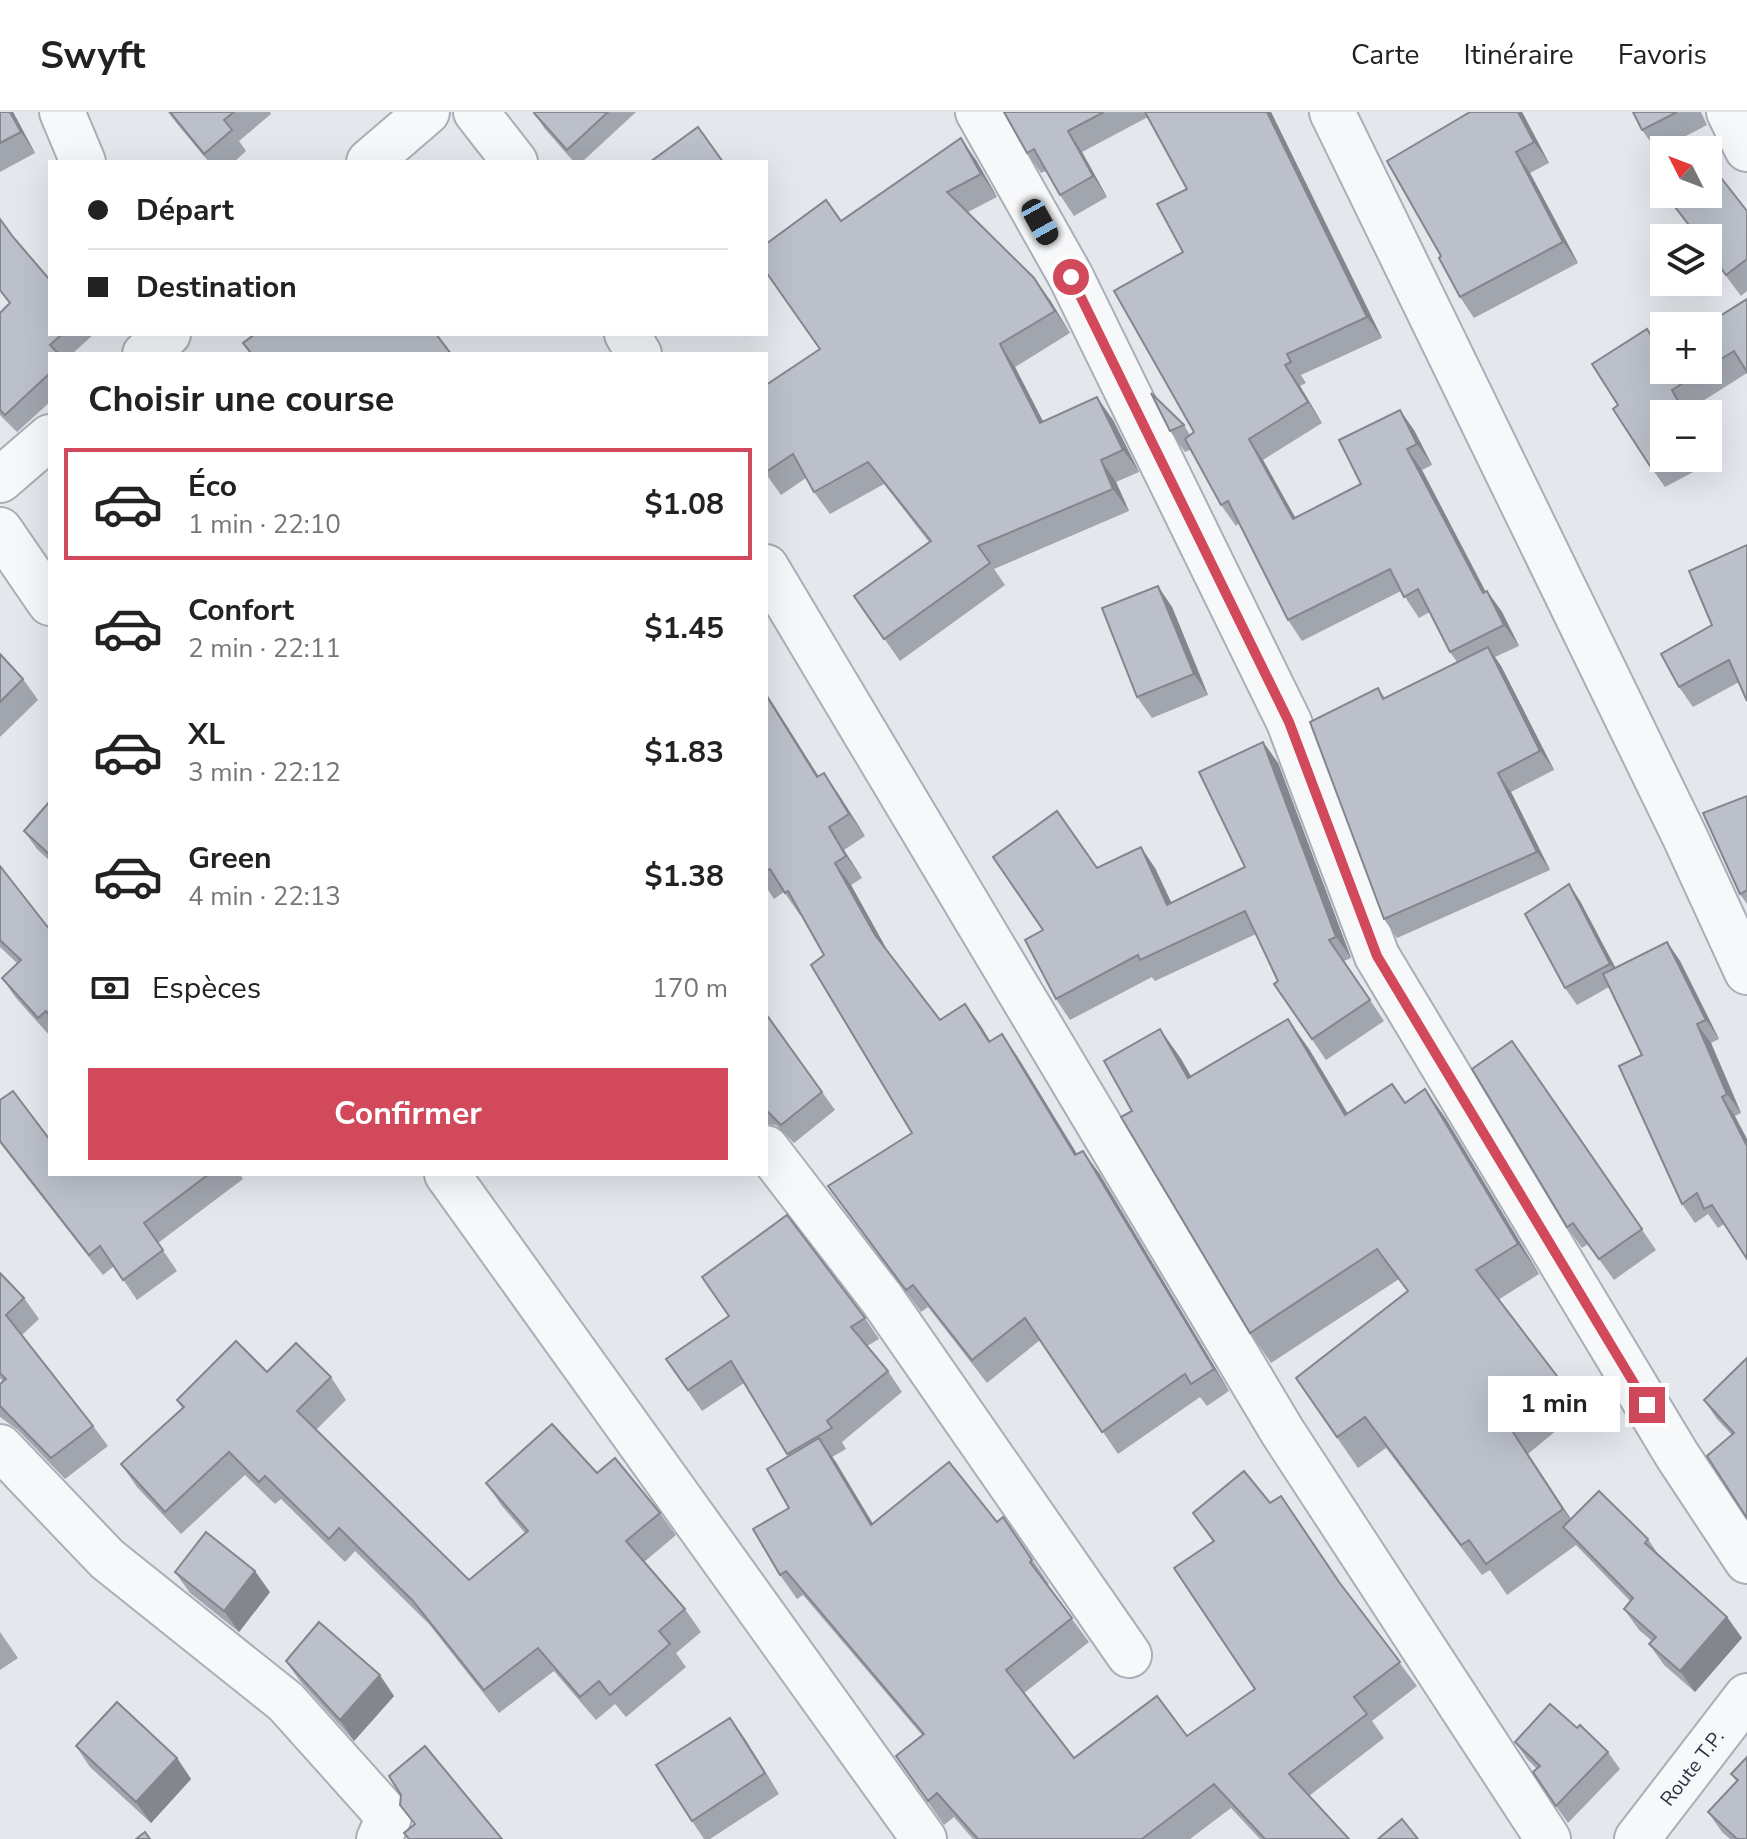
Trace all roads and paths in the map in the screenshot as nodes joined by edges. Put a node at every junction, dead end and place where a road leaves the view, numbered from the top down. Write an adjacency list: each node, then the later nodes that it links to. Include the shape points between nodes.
1 (62, 112): 8 (street)
2 (427, 112): 9 (street)
3 (476, 112): 10 (street)
4 (978, 112): 24 (street, via 1071,277 1289,722 1377,956 1677,1455)
5 (1332, 112): 20 (street)
6 (1729, 112): 7 (street)
7 (1747, 149)
8 (82, 160)
9 (371, 160)
10 (513, 160)
11 (168, 336): 13 (street)
12 (172, 336): 14 (street)
13 (148, 352)
14 (188, 352)
15 (48, 439): 16 (street)
16 (0, 480)
17 (0, 530): 19 (street)
18 (768, 570): 29 (street, via 1282,1431)
19 (48, 600)
20 (1747, 972)
21 (768, 1151): 25 (street, via 882,1299)
22 (448, 1176): 28 (street)
23 (0, 1447): 27 (street, via 107,1559 286,1702 389,1817)
24 (1747, 1561)
25 (1129, 1655)
26 (1747, 1696): 30 (street, Route T.P.)
27 (379, 1839)
28 (924, 1839)
29 (1548, 1839)
30 (1637, 1839)

